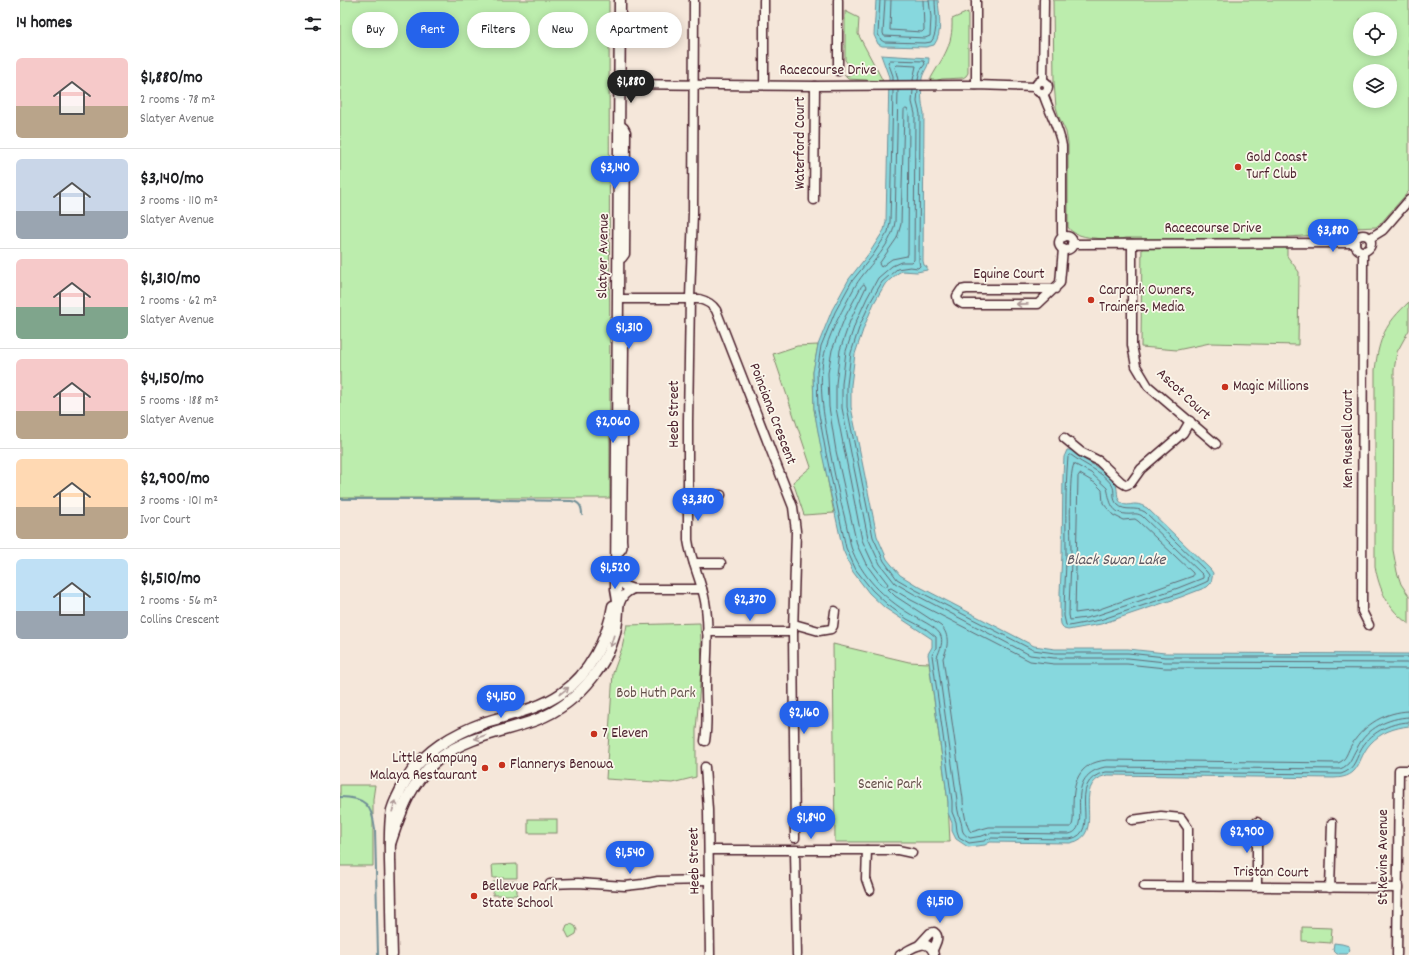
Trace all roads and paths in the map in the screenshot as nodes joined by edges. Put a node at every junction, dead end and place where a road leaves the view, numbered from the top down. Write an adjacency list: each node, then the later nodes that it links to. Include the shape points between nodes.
1 (620, 0): 8 (main road, Slatyer Avenue)
2 (624, 0): 9 (street, Slatyer Avenue)
3 (694, 0): 14 (street, Heeb Street)
4 (764, 0): 15 (street)
5 (838, 0): 11 (street)
6 (976, 0): 16 (street)
7 (1044, 0): 12 (street)
8 (620, 12)
9 (624, 12)
10 (620, 48): 13 (main road, Slatyer Avenue)
11 (838, 71)
12 (1043, 81): 18 (street, via 1039,81); 19 (street, via 1048,86 1047,91)
13 (620, 84): 14 (street, Racecourse Drive); 31 (main road, Slatyer Avenue)
14 (694, 85): 15 (street, Racecourse Drive); 30 (street, Heeb Street)
15 (764, 85): 17 (street, Racecourse Drive)
16 (976, 85): 17 (street, Racecourse Drive); 18 (street, Racecourse Drive)
17 (815, 86): 20 (street, Waterford Court)
18 (1035, 87): 19 (street, via 1038,92)
19 (1043, 93): 22 (street, via 1055,119 1062,146)
20 (814, 200)
21 (1409, 200): 23 (street, Racecourse Drive, via 1383,230)
22 (1064, 237): 25 (street, via 1070,239); 27 (street, via 1059,242)
23 (1370, 238): 24 (street, Racecourse Drive, via 1361,235); 28 (street, Racecourse Drive, via 1370,247)
24 (1355, 243): 26 (street, Racecourse Drive); 28 (street, via 1358,249)
25 (1072, 244): 26 (street, Racecourse Drive); 27 (street, via 1070,248)
26 (1132, 244): 32 (street, Ascot Court, via 1132,345 1136,366 1148,386)
27 (1063, 249): 29 (street, Equine Court, via 1060,283)
28 (1363, 251): 45 (street, Ken Russell Court, via 1362,611)
29 (1055, 289): 29 (street, Equine Court, one-way to 29, via 1038,304 962,304 957,296 961,290 966,289)
30 (690, 298): 31 (street, Poinciana Crescent); 35 (street, Heeb Street); 46 (street, Poinciana Crescent, via 706,300 716,310 793,507 796,531)
31 (618, 299): 39 (main road, Slatyer Avenue)
32 (1190, 422): 33 (street, via 1183,433 1126,485 1098,461); 34 (street, Ascot Court)
33 (1064, 438)
34 (1216, 444)
35 (688, 495): 36 (street); 37 (street, Heeb Street, via 688,540)
36 (721, 495)
37 (694, 563): 38 (street); 40 (street, Heeb Street)
38 (721, 563)
39 (616, 574): 41 (main road, Slatyer Avenue); 42 (street, via 625,586)
40 (702, 588): 42 (street); 47 (street, Heeb Street, via 707,613)
41 (616, 589): 43 (main road, Slatyer Avenue); 55 (main road, Slatyer Avenue, one-way to 41, via 392,811 396,800 426,755 463,732 517,714 563,693 588,666 601,644 611,617)
42 (633, 589): 43 (street, via 625,593)
43 (619, 609): 55 (main road, Slatyer Avenue, one-way to 55, via 610,649 597,672 586,684 570,699 537,719 467,741 440,757 414,786 405,801)
44 (835, 611): 46 (street, via 831,629 819,631)
45 (1369, 625)
46 (794, 628): 47 (street); 54 (street, Poinciana Crescent)
47 (707, 632): 48 (street, Heeb Street)
48 (705, 741)
49 (705, 767): 56 (street, Heeb Street)
50 (1409, 770): 66 (street, St Kevins Avenue, via 1399,770)
51 (1132, 820): 63 (street, via 1161,816 1181,818 1188,828)
52 (1257, 822): 64 (street)
53 (1332, 823): 65 (street)
54 (795, 838)
55 (390, 844): 70 (main road, Slatyer Avenue)
56 (709, 850): 57 (street); 60 (street, Heeb Street)
57 (795, 850): 58 (street); 72 (street)
58 (866, 850): 59 (street, via 898,850); 67 (street, via 866,879)
59 (912, 853)
60 (709, 880): 61 (street, via 625,886); 71 (street, Heeb Street)
61 (550, 884)
62 (1144, 886): 63 (street, Tristan Court)
63 (1188, 886): 64 (street, Tristan Court)
64 (1257, 886): 65 (street, Tristan Court)
65 (1330, 888): 66 (street, Tristan Court)
66 (1398, 888): 74 (street, St Kevins Avenue)
67 (870, 890)
68 (919, 945): 69 (street, via 927,945); 69 (street, via 934,932 938,938); 73 (street)
69 (933, 953)
70 (392, 955)
71 (710, 955)
72 (797, 955)
73 (900, 955)
74 (1397, 955)

